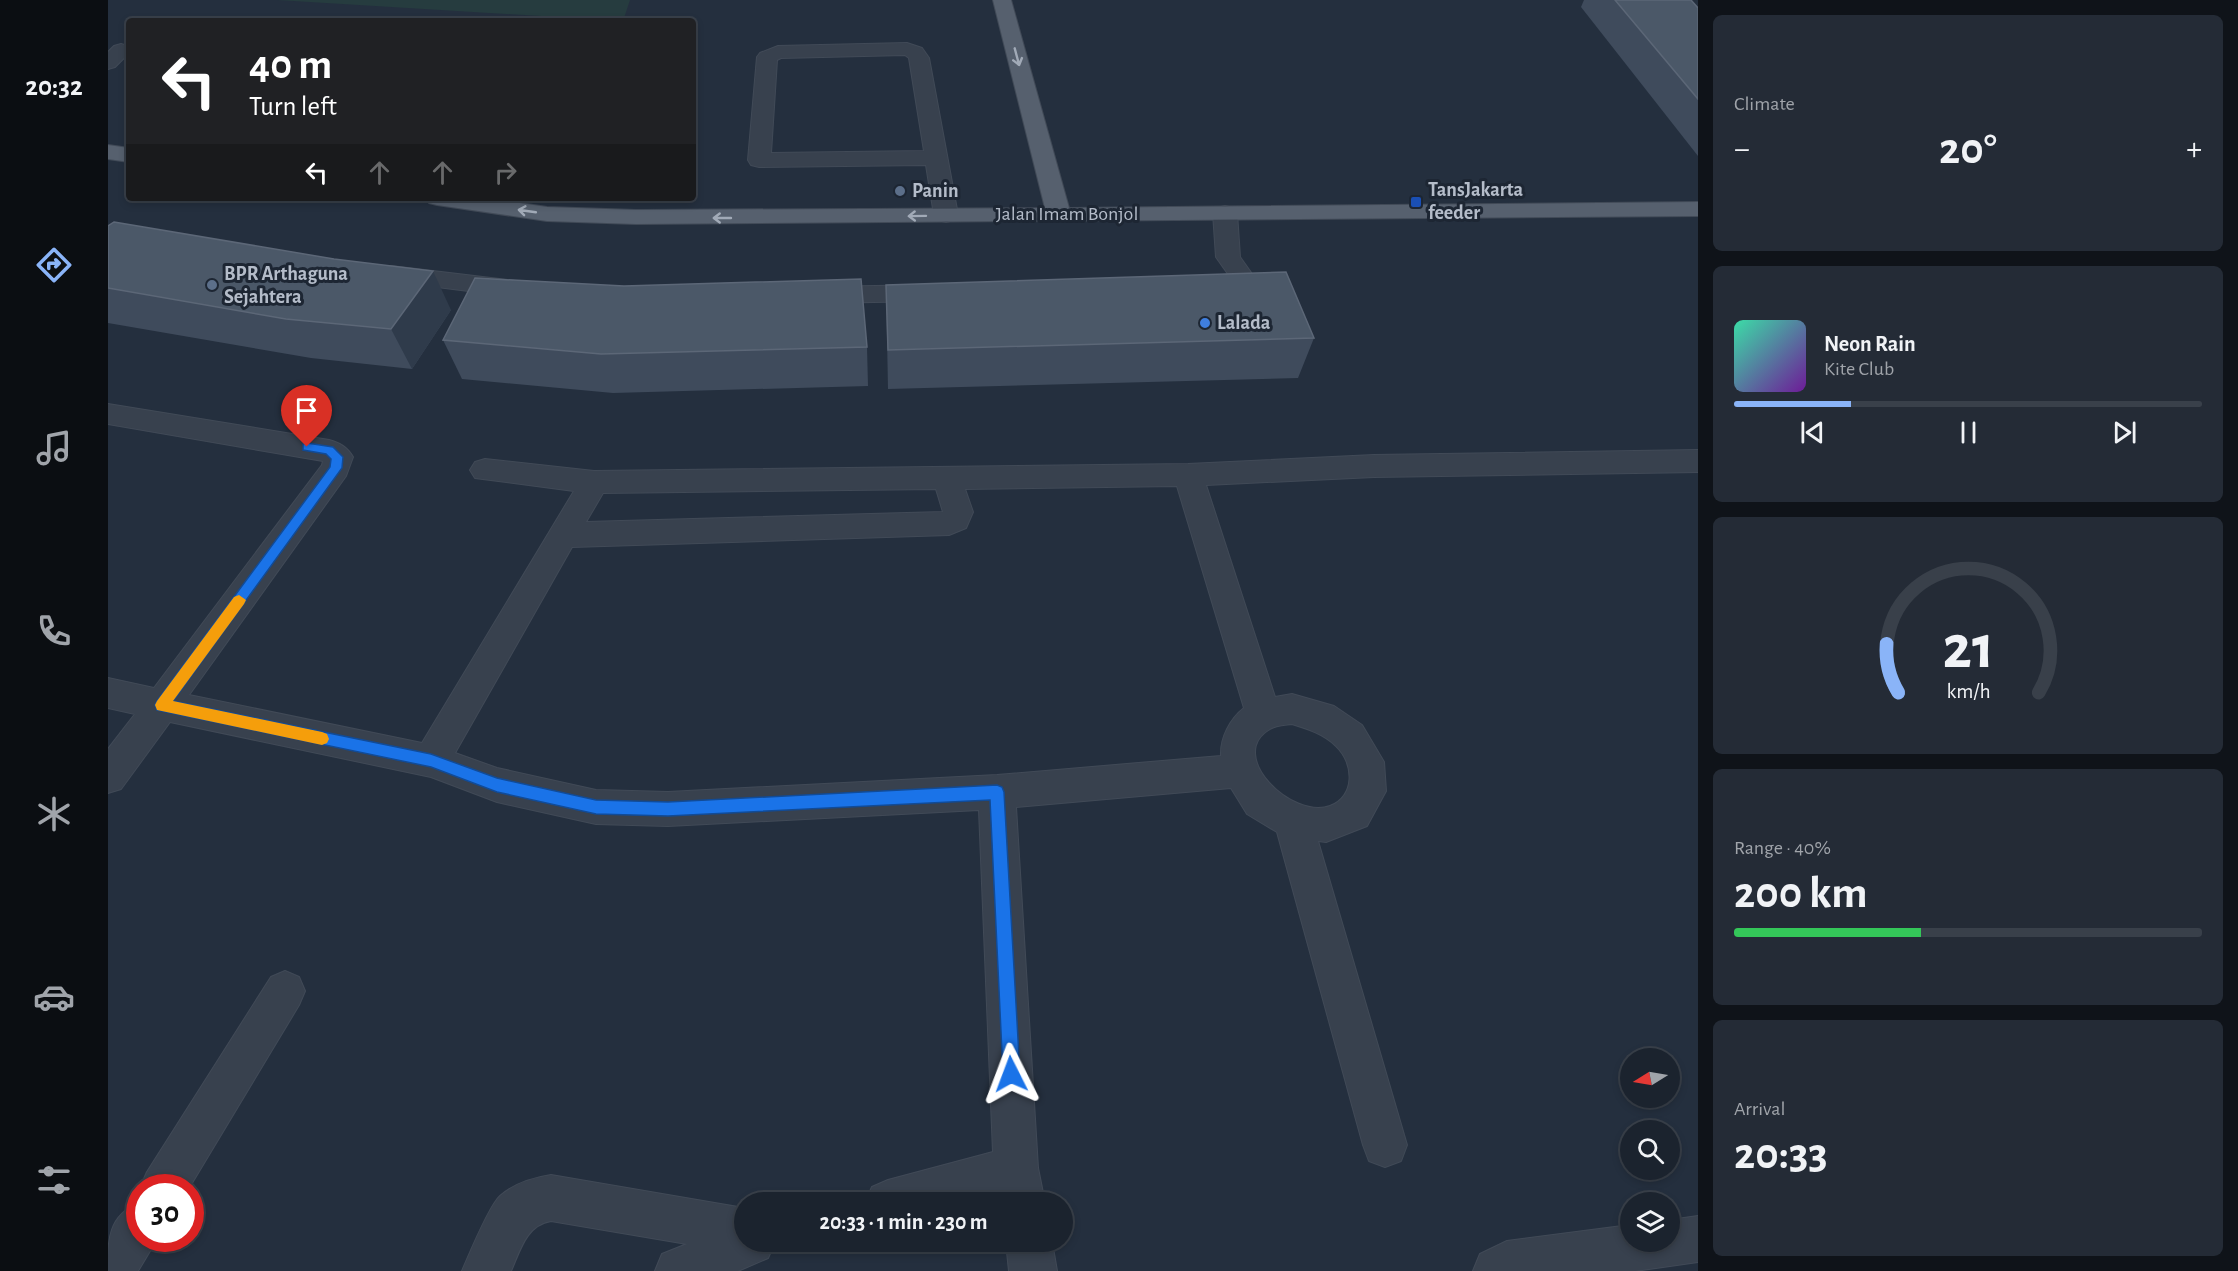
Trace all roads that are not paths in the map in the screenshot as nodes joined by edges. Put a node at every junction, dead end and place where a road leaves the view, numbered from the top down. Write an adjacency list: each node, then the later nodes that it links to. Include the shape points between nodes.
1 (1002, 0): 9 (main road, one-way to 9)
2 (108, 152): 3 (main road)
3 (126, 155)
4 (934, 158): 4 (street, via 915,52 778,52 767,57 759,160); 8 (street)
5 (458, 201): 8 (main road, Jalan Imam Bonjol, one-way to 5, via 636,217 547,214)
6 (1698, 209): 7 (main road, Jalan Imam Bonjol)
7 (1225, 213): 9 (main road, Jalan Imam Bonjol); 11 (street, via 1228,256 1240,274 1238,282 1211,290)
8 (946, 215): 9 (main road, Jalan Imam Bonjol)
9 (1059, 215)
10 (364, 270): 12 (street)
11 (1177, 290)
12 (540, 292)
13 (957, 292): 14 (street)
14 (793, 295)
15 (108, 414): 23 (street, via 329,450 338,457 336,468)
16 (1698, 461): 18 (street, via 1374,466)
17 (485, 470): 20 (street)
18 (1188, 475): 19 (street); 24 (street)
19 (947, 477): 20 (street); 21 (street, via 958,512 949,523)
20 (594, 482): 21 (street)
21 (562, 535): 25 (street)
22 (108, 693): 23 (street)
23 (162, 705): 25 (street); 27 (street)
24 (1263, 714): 26 (street, via 1246,727 1238,747); 29 (street, via 1292,709 1322,717 1350,736 1366,762 1368,791 1354,814 1326,825)
25 (431, 761): 28 (street, via 497,785 596,807 668,809)
26 (1240, 771): 28 (street); 29 (street, via 1260,802)
27 (108, 777)
28 (997, 792): 33 (street)
29 (1293, 821): 31 (street)
30 (285, 991): 32 (street)
31 (1385, 1145)
32 (172, 1174)
33 (1019, 1185): 34 (street)
34 (968, 1192)
35 (734, 1229): 41 (street, via 551,1198 532,1201 514,1214)
36 (1698, 1239): 44 (street, via 1507,1265)
37 (126, 1248): 40 (street)
38 (734, 1249): 42 (street)
39 (1030, 1252): 43 (street)
40 (111, 1271)
41 (486, 1271)
42 (679, 1271)
43 (1033, 1271)
44 (1497, 1271)

